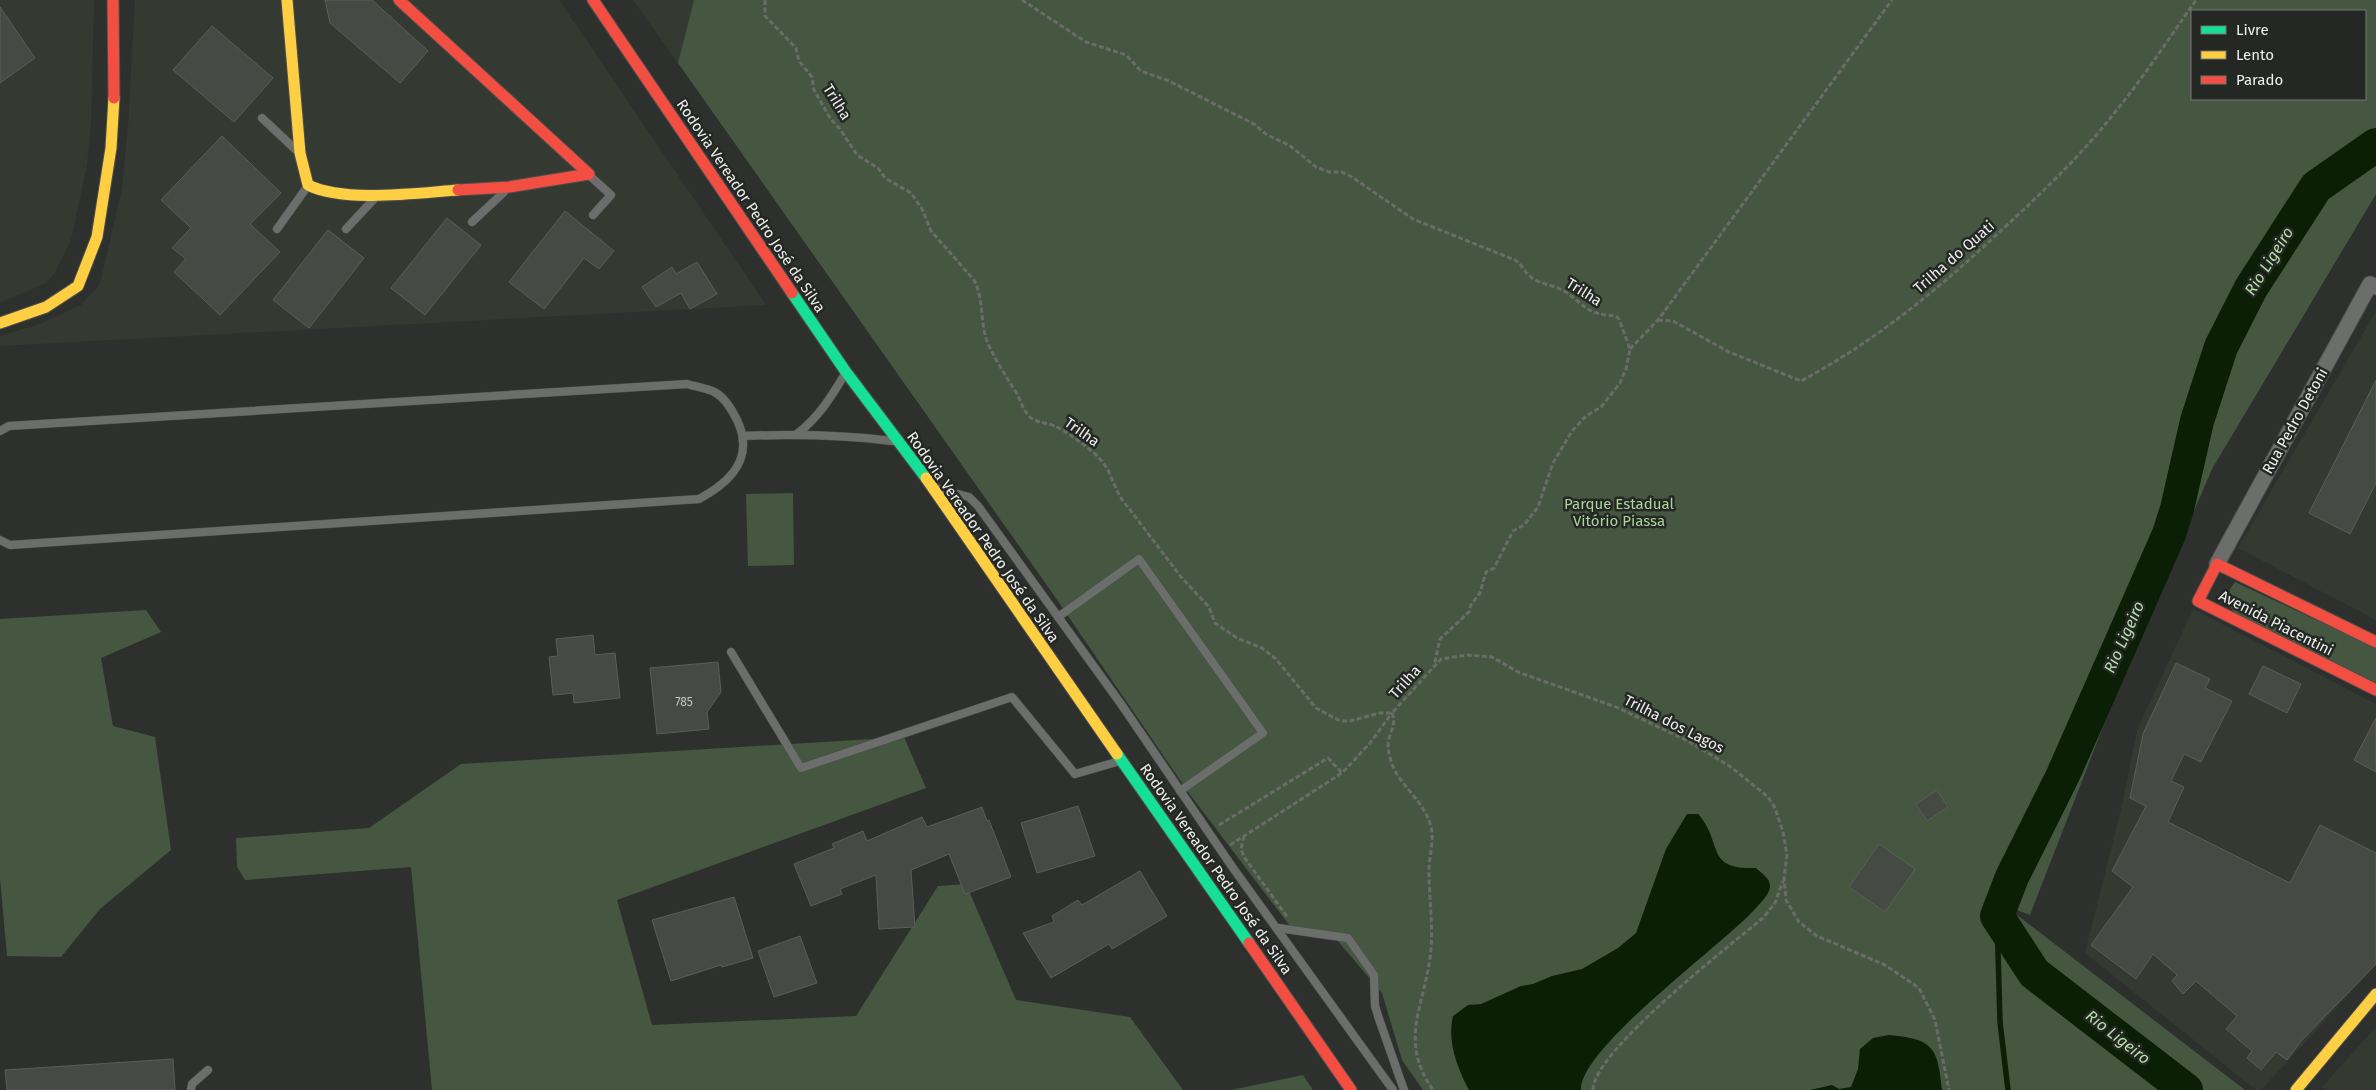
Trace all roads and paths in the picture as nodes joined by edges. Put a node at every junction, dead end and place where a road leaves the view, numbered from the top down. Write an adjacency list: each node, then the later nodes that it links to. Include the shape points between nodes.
1 (113, 0): 21 (street, via 115,87 111,148 97,237 78,286 46,306)
2 (287, 0): 10 (street)
3 (399, 0): 11 (street)
4 (593, 0): 23 (street, Rodovia Vereador Pedro José da Silva)
5 (765, 0): 36 (path, Trilha, via 765,16 796,48 798,61 812,77 814,90 857,155 878,168 885,178 911,193 931,232 974,280 982,310 983,333 1024,411 1040,423 1050,424 1063,432 1100,458 1120,499 1181,577 1209,607 1215,623 1276,659 1316,708 1340,721)
6 (1022, 0): 22 (path, Trilha, via 1086,42 1126,55 1141,71 1169,81 1254,124 1316,167 1352,177 1413,219 1515,260 1531,278 1565,292 1601,316 1616,316)
7 (1892, 0): 20 (path)
8 (2196, 0): 20 (path, Trilha do Quati, via 2116,112 2046,188 1946,282 1840,360 1801,381 1729,352 1673,321)
9 (262, 118): 10 (lane)
10 (300, 153): 12 (street)
11 (589, 174): 13 (street); 15 (lane, via 611,195)
12 (308, 185): 14 (street, via 320,191); 17 (lane)
13 (509, 187): 14 (street); 16 (lane)
14 (377, 195): 18 (lane)
15 (594, 215)
16 (472, 222)
17 (277, 229)
18 (346, 229)
19 (2376, 287): 30 (street, Rua Pedro Detoni, via 2370,284)
20 (1658, 320): 22 (path)
21 (0, 323)
22 (1630, 349): 34 (path, Trilha, via 1620,383 1600,407 1586,416 1562,447 1538,507 1524,526 1513,531 1494,568 1486,572 1480,593 1469,612 1440,639)
23 (846, 372): 25 (lane, via 814,421); 27 (street, Rodovia Vereador Pedro José da Silva)
24 (0, 431): 26 (lane, via 9,426 686,384 717,393 734,412)
25 (797, 434): 26 (lane); 27 (lane)
26 (744, 436): 29 (lane, via 740,464 722,487 699,499 10,545)
27 (898, 442): 28 (street, Rodovia Vereador Pedro José da Silva)
28 (932, 487): 31 (lane, via 969,497 978,506); 37 (street, Rodovia Vereador Pedro José da Silva)
29 (0, 540)
30 (2217, 564): 32 (street, Avenida Piacentini); 35 (street, Avenida Piacentini, via 2198,601)
31 (1058, 616): 39 (lane); 39 (lane, via 1139,559 1263,733)
32 (2376, 642)
33 (731, 652): 37 (lane, via 801,768 1012,696 1075,774)
34 (1433, 667): 36 (path, Trilha); 43 (path, Trilha dos Lagos, via 1441,659 1467,655 1492,657 1518,672 1616,707 1688,741 1731,767 1768,797 1783,832 1787,855)
35 (2376, 690)
36 (1392, 713): 38 (path, via 1370,744); 52 (path, via 1395,718 1388,752 1393,767 1428,818 1432,833 1430,956 1414,1038 1420,1069)
37 (1122, 760): 49 (street, Rodovia Vereador Pedro José da Silva)
38 (1342, 773): 40 (path, via 1328,758); 41 (path)
39 (1180, 791): 40 (lane)
40 (1208, 832): 42 (lane)
41 (1244, 836): 42 (path); 45 (path, via 1241,849 1244,857)
42 (1221, 851): 44 (lane)
43 (1784, 878): 53 (path, via 1775,903 1763,918 1651,1012 1602,1064); 54 (path, Trilha dos Lagos, via 1786,900 1799,922 1817,936 1885,966 1919,988 1934,1020)
44 (1278, 928): 45 (lane); 50 (lane)
45 (1298, 931): 51 (lane, via 1348,938 1374,975 1379,1019)
46 (2376, 994): 55 (street)
47 (208, 1070): 48 (lane, via 192,1084)
48 (191, 1090)
49 (1351, 1090)
50 (1393, 1090)
51 (1404, 1090)
52 (1433, 1090)
53 (1593, 1090)
54 (1949, 1090)
55 (2296, 1090)

